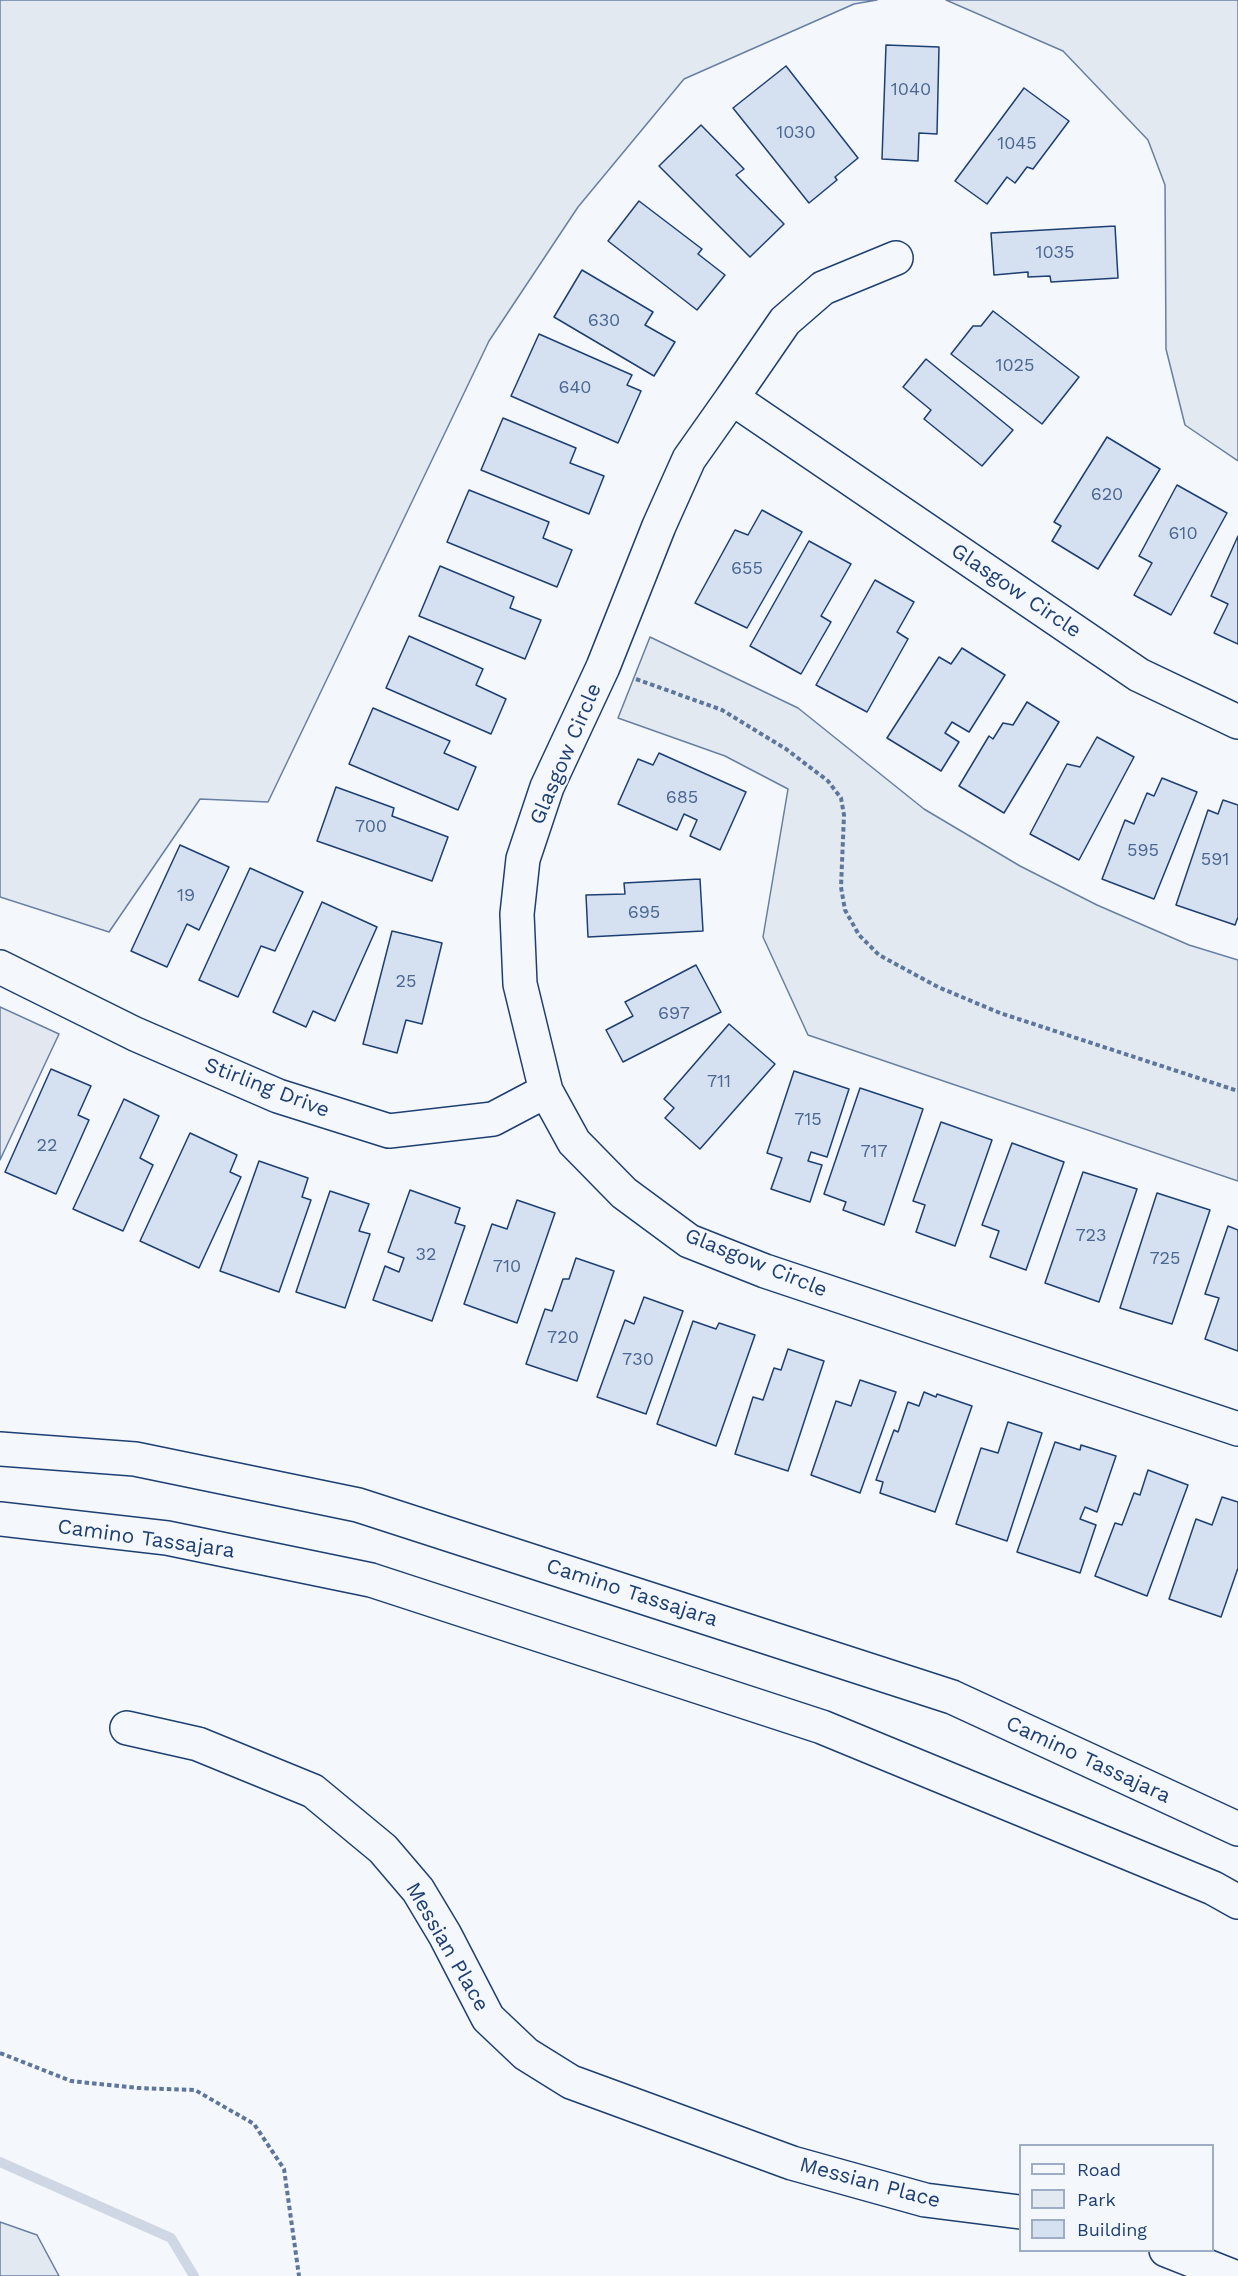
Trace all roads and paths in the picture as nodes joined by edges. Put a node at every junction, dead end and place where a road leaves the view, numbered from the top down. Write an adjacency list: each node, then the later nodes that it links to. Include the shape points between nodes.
1 (896, 258): 2 (street, via 823,288 785,321)
2 (732, 398): 3 (street, Glasgow Circle, via 689,459 658,526); 4 (street, Glasgow Circle, via 1139,675)
3 (603, 667): 6 (street, Glasgow Circle, via 547,787 523,859 517,914 520,984); 7 (path, via 722,710 786,749 828,781 841,798 844,815 841,887 845,910 860,935 879,955 938,987 1000,1013)
4 (1238, 722)
5 (0, 967): 6 (street, Stirling Drive, via 135,1034 278,1096 389,1131 493,1119)
6 (546, 1091): 8 (street, Glasgow Circle, via 574,1142 624,1193 689,1241 765,1271)
7 (1238, 1091)
8 (1238, 1429)
9 (0, 1449): 12 (street, Camino Tassajara, via 135,1459 358,1505 952,1697)
10 (0, 1519): 13 (street, Camino Tassajara, via 167,1538 371,1580 822,1727 1213,1888)
11 (127, 1728): 15 (street, Messian Place, via 198,1744 313,1791 383,1849 418,1890 488,2018 526,2054 572,2082 792,2163 926,2200)
12 (1238, 1829)
13 (1238, 1902)
14 (0, 2053): 17 (path, via 71,2081 195,2090 254,2124 284,2169)
15 (1019, 2212)
16 (1171, 2252): 18 (street)
17 (298, 2276)
18 (1232, 2276)

